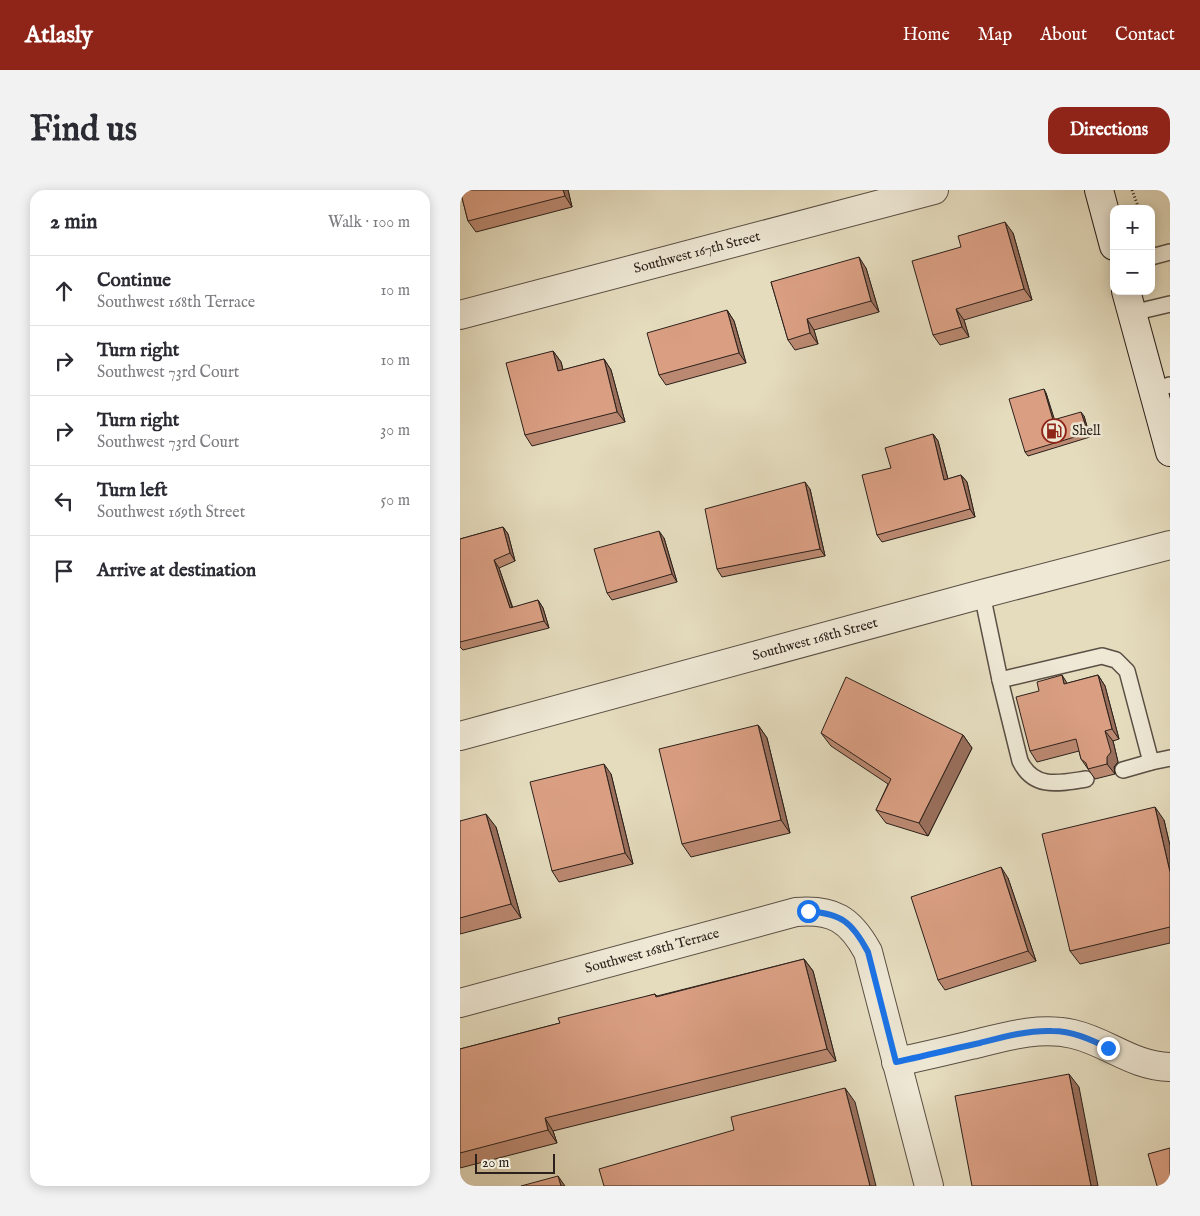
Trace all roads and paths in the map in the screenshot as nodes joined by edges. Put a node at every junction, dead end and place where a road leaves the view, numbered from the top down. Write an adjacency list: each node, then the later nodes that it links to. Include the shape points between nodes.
1 (934, 190): 10 (street, Southwest 167th Street)
2 (1098, 190): 5 (street)
3 (1132, 190): 4 (path)
4 (1138, 205)
5 (1110, 232)
6 (1170, 252): 7 (lane)
7 (1155, 256)
8 (1129, 302): 9 (lane); 11 (street)
9 (1170, 304)
10 (460, 315)
11 (1162, 388): 12 (street)
12 (1170, 452)
13 (1170, 544): 14 (street, Southwest 168th Street)
14 (982, 594): 15 (lane); 16 (street, Southwest 168th Street)
15 (1000, 680): 18 (lane, via 1102,656 1116,660 1127,671); 20 (lane, via 1025,771 1036,780 1059,783)
16 (460, 736)
17 (1170, 758): 18 (lane)
18 (1151, 762): 19 (lane)
19 (1122, 770)
20 (1086, 779)
21 (460, 1003): 22 (street, Southwest 168th Terrace, via 796,912 823,913 844,920 868,952)
22 (896, 1062): 23 (street, via 1008,1036 1053,1031 1089,1038 1142,1063); 24 (street)
23 (1170, 1066)
24 (929, 1186)

